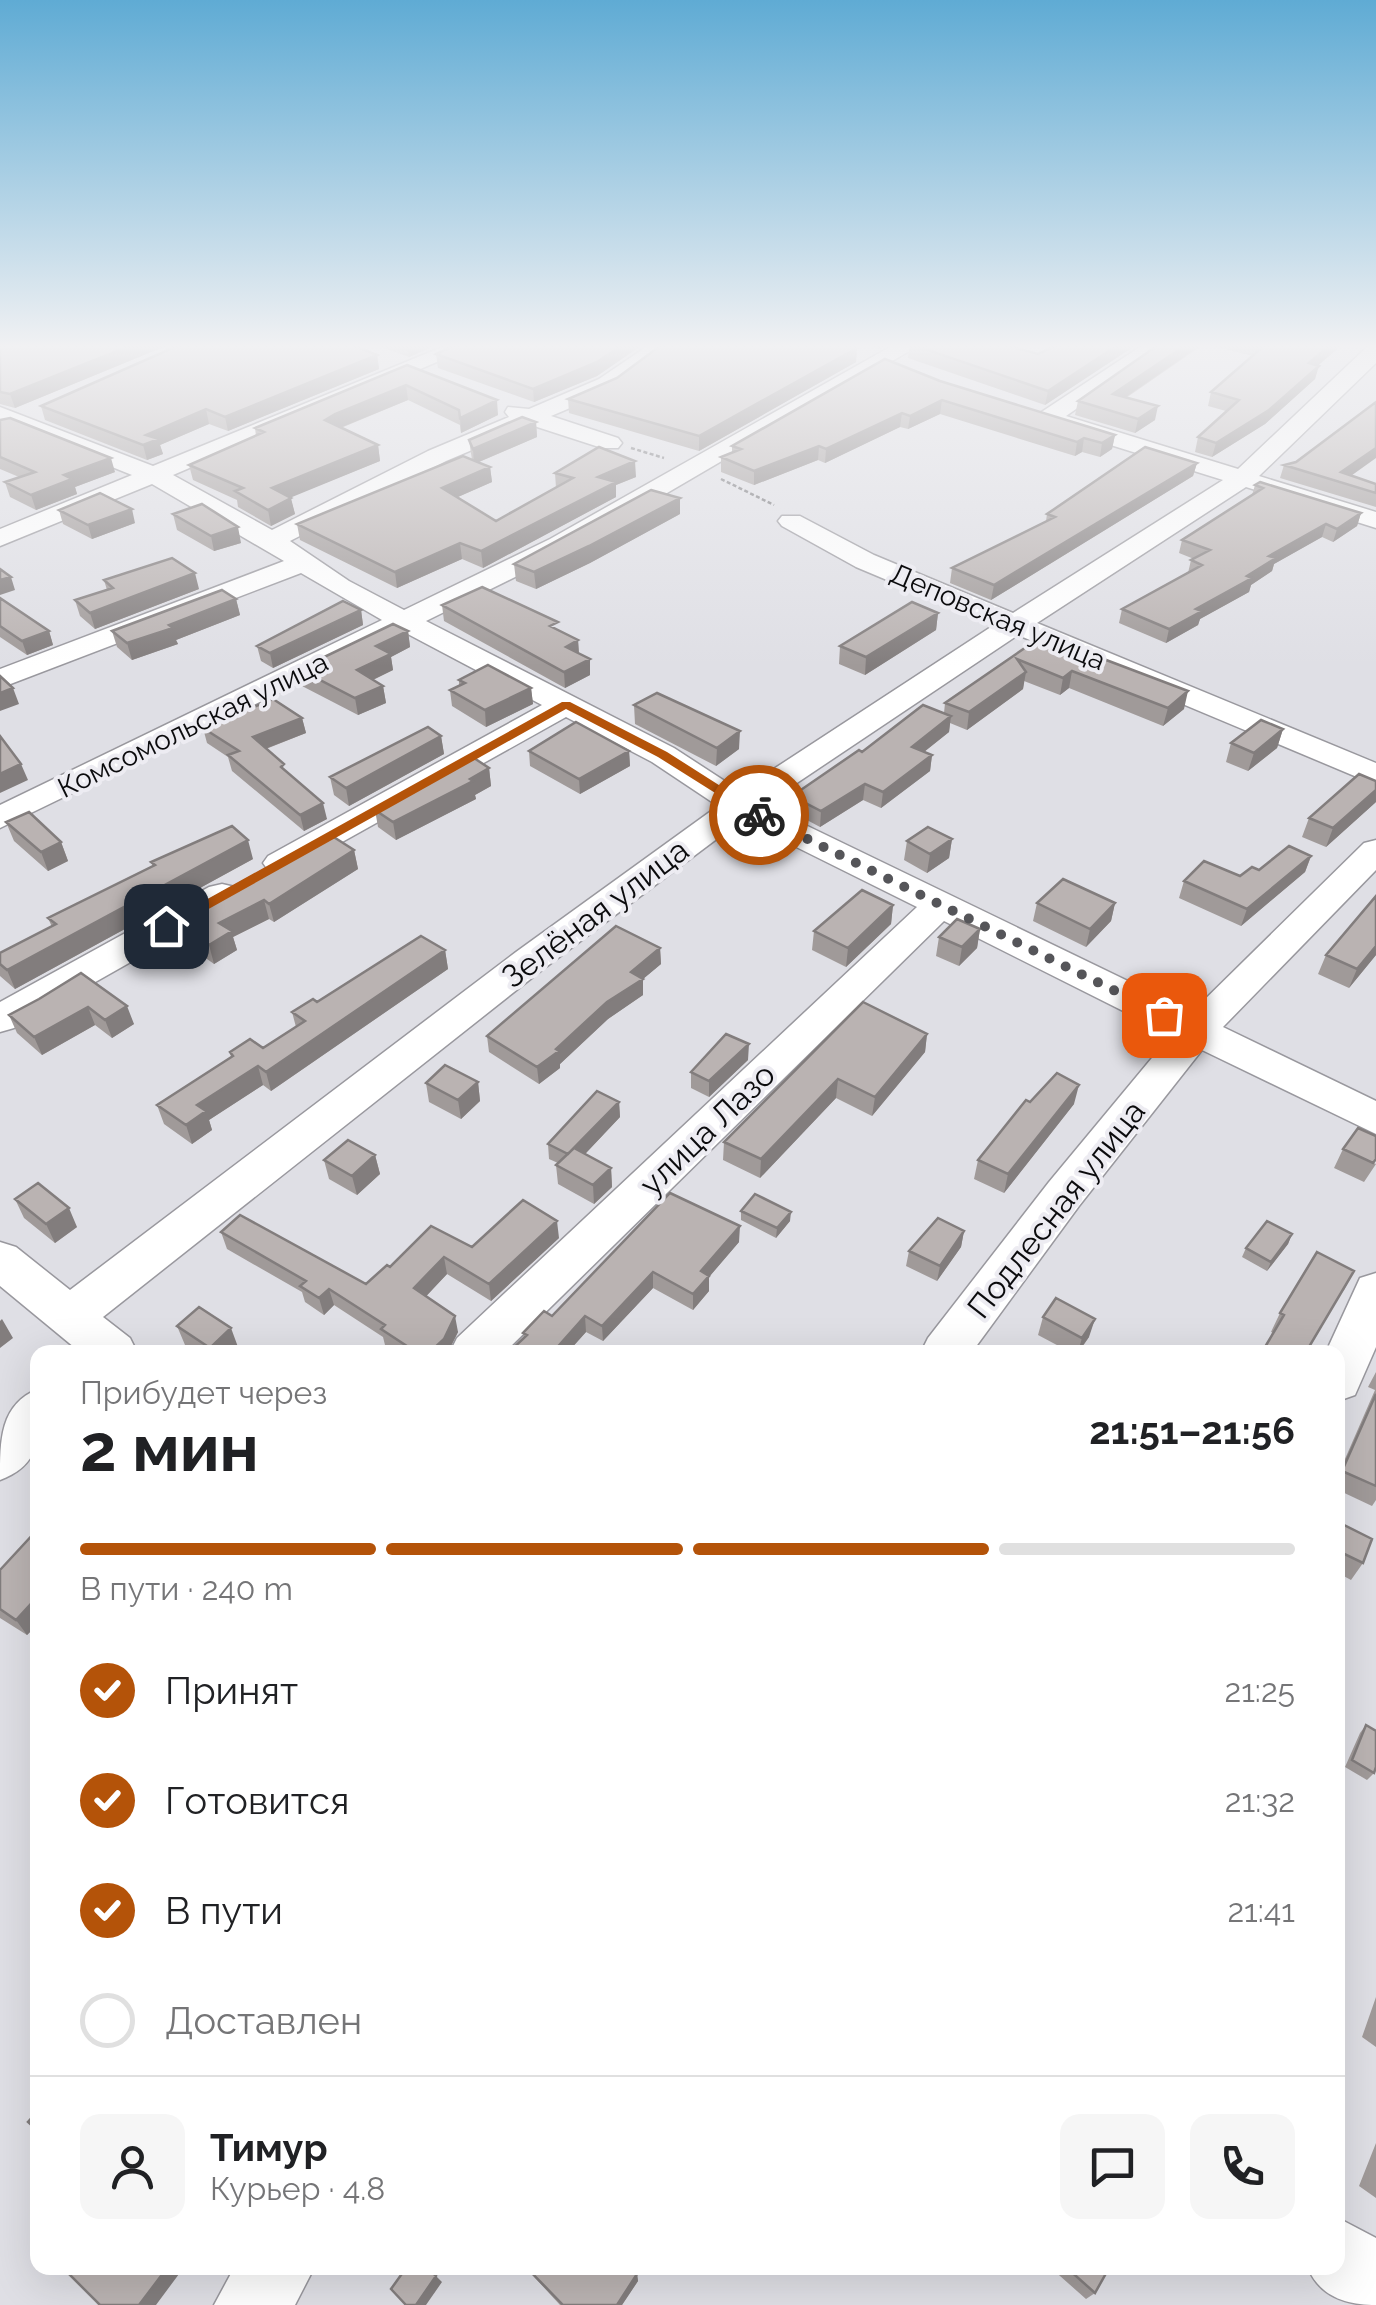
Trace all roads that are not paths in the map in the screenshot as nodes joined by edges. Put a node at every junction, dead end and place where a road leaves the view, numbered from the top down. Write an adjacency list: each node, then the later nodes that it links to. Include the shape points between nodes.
1 (88, 451): 7 (street)
2 (213, 451): 7 (street)
3 (454, 451): 12 (street)
4 (724, 451): 14 (street, Комсомольская улица)
5 (1152, 451): 8 (street)
6 (1272, 451): 8 (street, Зелёная улица)
7 (154, 475): 11 (street); 12 (street)
8 (1242, 479): 10 (street); 15 (street, Зелёная улица)
9 (791, 520): 15 (street, Деповская улица, via 866,561)
10 (1376, 520)
11 (0, 538)
12 (271, 540): 13 (street)
13 (304, 563): 14 (street); 16 (street)
14 (406, 622): 17 (street); 20 (street, Комсомольская улица)
15 (1014, 625): 18 (street, Деповская улица); 19 (street, Зелёная улица)
16 (0, 679)
17 (566, 704): 19 (street, via 663,755); 23 (street)
18 (1376, 775)
19 (740, 806): 22 (street); 28 (street, Зелёная улица, via 529,961)
20 (0, 818)
21 (1376, 850): 24 (street, Подлесная улица)
22 (940, 904): 24 (street); 29 (street, улица Лазо)
23 (0, 1019)
24 (1196, 1031): 25 (street); 30 (street, Подлесная улица)
25 (1376, 1119)
26 (0, 1260): 28 (street)
27 (1376, 1290): 31 (street)
28 (89, 1340)
29 (481, 1345)
30 (951, 1345)
31 (1345, 1364)
32 (30, 1420): 33 (street)
33 (0, 1458)
34 (1345, 2260): 36 (street)
35 (273, 2275): 37 (street)
36 (1376, 2284)
37 (251, 2305)

